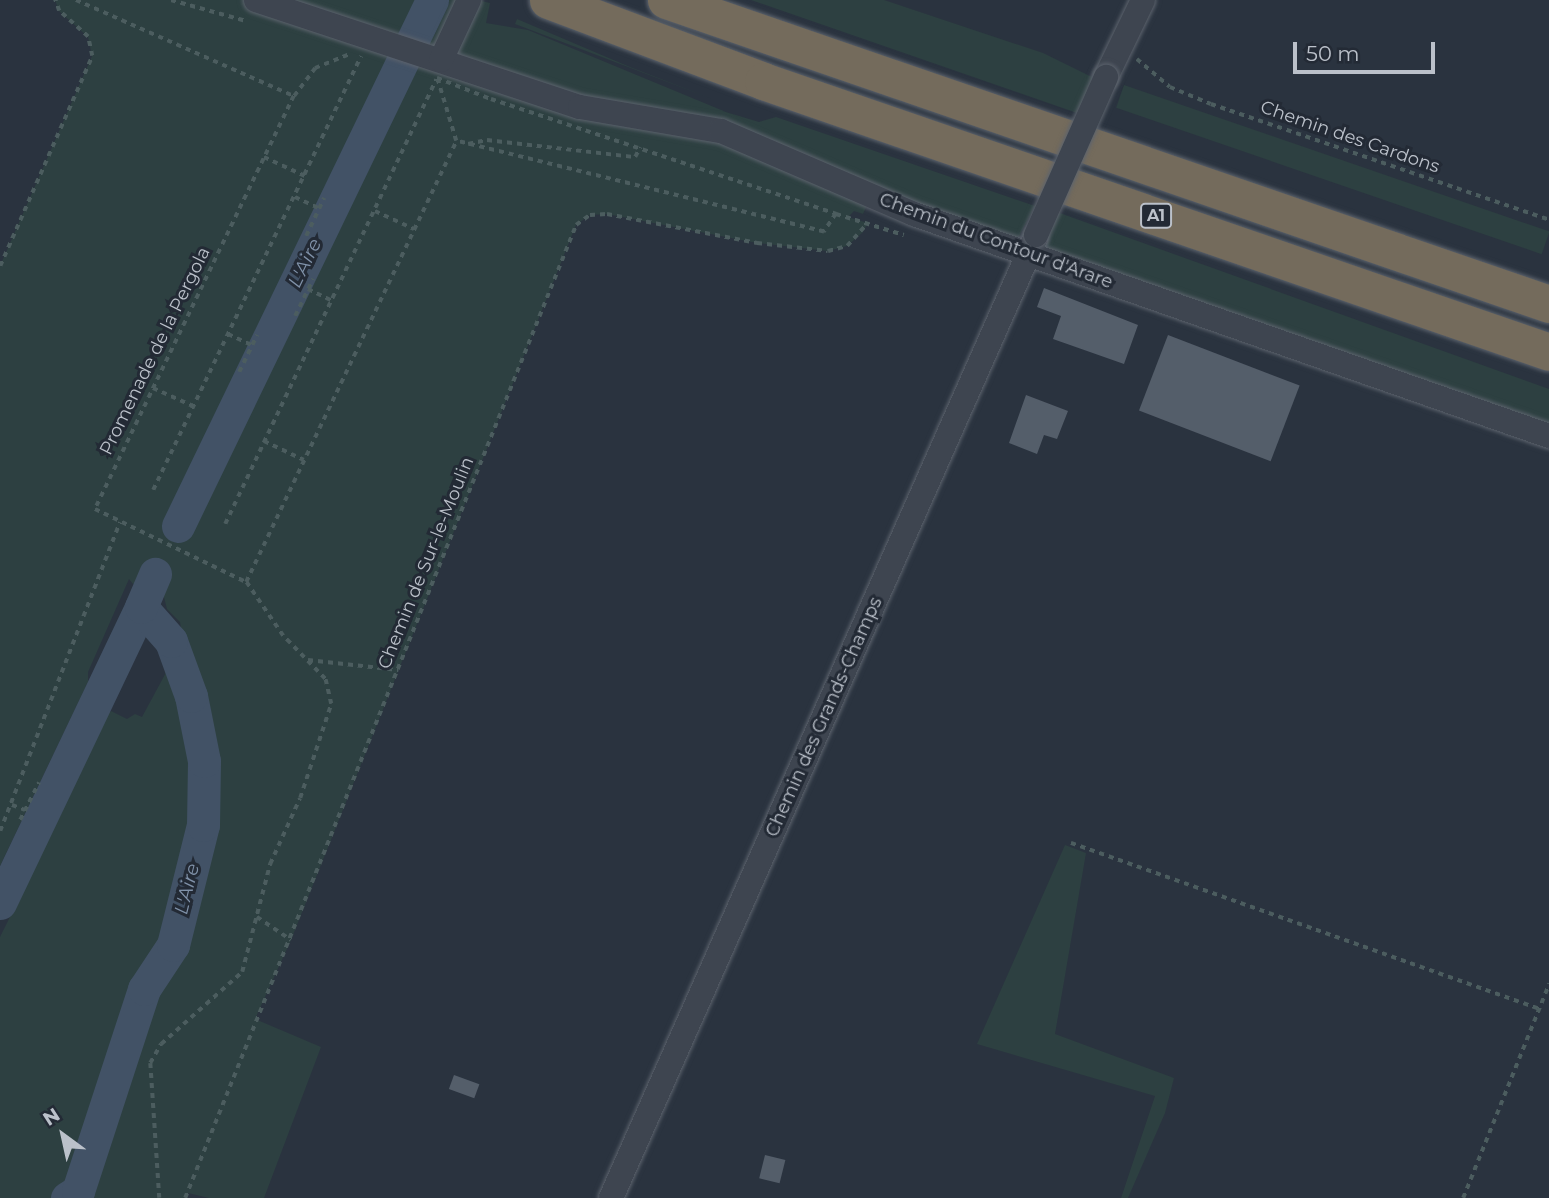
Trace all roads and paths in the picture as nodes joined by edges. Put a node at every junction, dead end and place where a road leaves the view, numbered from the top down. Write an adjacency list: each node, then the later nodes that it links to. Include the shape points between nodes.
1 (55, 0): 25 (path, via 59,11 88,37 92,56)
2 (76, 0): 10 (path)
3 (256, 0): 8 (street, Chemin du Contour d'Arare, via 388,42)
4 (469, 0): 8 (street)
5 (548, 0): 34 (highway, A1, via 763,81)
6 (666, 0): 29 (highway)
7 (1143, 0): 24 (street, Chemin des Grands-Champs, bridge)
8 (437, 65): 11 (path); 13 (path); 19 (path); 24 (street, Chemin du Contour d'Arare, via 580,107 721,131 914,214)
9 (1148, 69): 20 (path, Chemin des Cardons, via 1170,86 1211,104)
10 (294, 96): 14 (path, Promenade de la Pergola); 15 (path, Promenade de la Pergola, via 315,68 364,50)
11 (456, 141): 12 (path); 22 (path)
12 (465, 144): 13 (path, via 487,140 635,157); 13 (path, via 824,232 836,214)
13 (640, 147)
14 (264, 157): 15 (path); 36 (path, Promenade de la Pergola)
15 (305, 176): 16 (path)
16 (295, 197): 18 (path); 31 (path)
17 (324, 198): 18 (path)
18 (319, 208): 23 (path)
19 (375, 211): 22 (path); 28 (path)
20 (1549, 220)
21 (867, 223): 46 (path, Chemin de Sur-le-Moulin, via 847,246 828,251 757,243 607,214 580,220)
22 (414, 229): 40 (path)
23 (306, 236)
24 (1032, 245): 38 (street, Chemin du Contour d'Arare); 59 (street, Chemin des Grands-Champs)
25 (0, 266)
26 (313, 279): 27 (path)
27 (308, 289): 28 (path); 30 (path)
28 (333, 301): 39 (path)
29 (1549, 304)
30 (295, 316)
31 (228, 334): 33 (path); 37 (path)
32 (257, 335): 33 (path)
33 (252, 345): 35 (path)
34 (1549, 352)
35 (239, 372)
36 (153, 388): 37 (path); 42 (path, Promenade de la Pergola, via 95,509)
37 (195, 407): 41 (path)
38 (1549, 436)
39 (264, 441): 40 (path); 43 (path)
40 (304, 460): 44 (path)
41 (153, 489)
42 (120, 522): 44 (path); 48 (path)
43 (225, 524)
44 (246, 582): 45 (path)
45 (306, 660): 46 (path); 53 (path, via 325,678 331,704 300,798 270,864)
46 (398, 670): 54 (path, Chemin de Sur-le-Moulin)
47 (38, 782): 49 (path)
48 (12, 805): 49 (path); 51 (path)
49 (25, 810): 50 (path)
50 (20, 820)
51 (0, 831)
52 (1071, 844): 56 (path)
53 (257, 916): 54 (path); 57 (path, via 242,972 161,1044 150,1063)
54 (291, 940): 58 (path, Chemin de Sur-le-Moulin)
55 (1549, 984): 56 (path)
56 (1539, 1009): 60 (path)
57 (159, 1198)
58 (185, 1198)
59 (611, 1198)
60 (1463, 1198)

